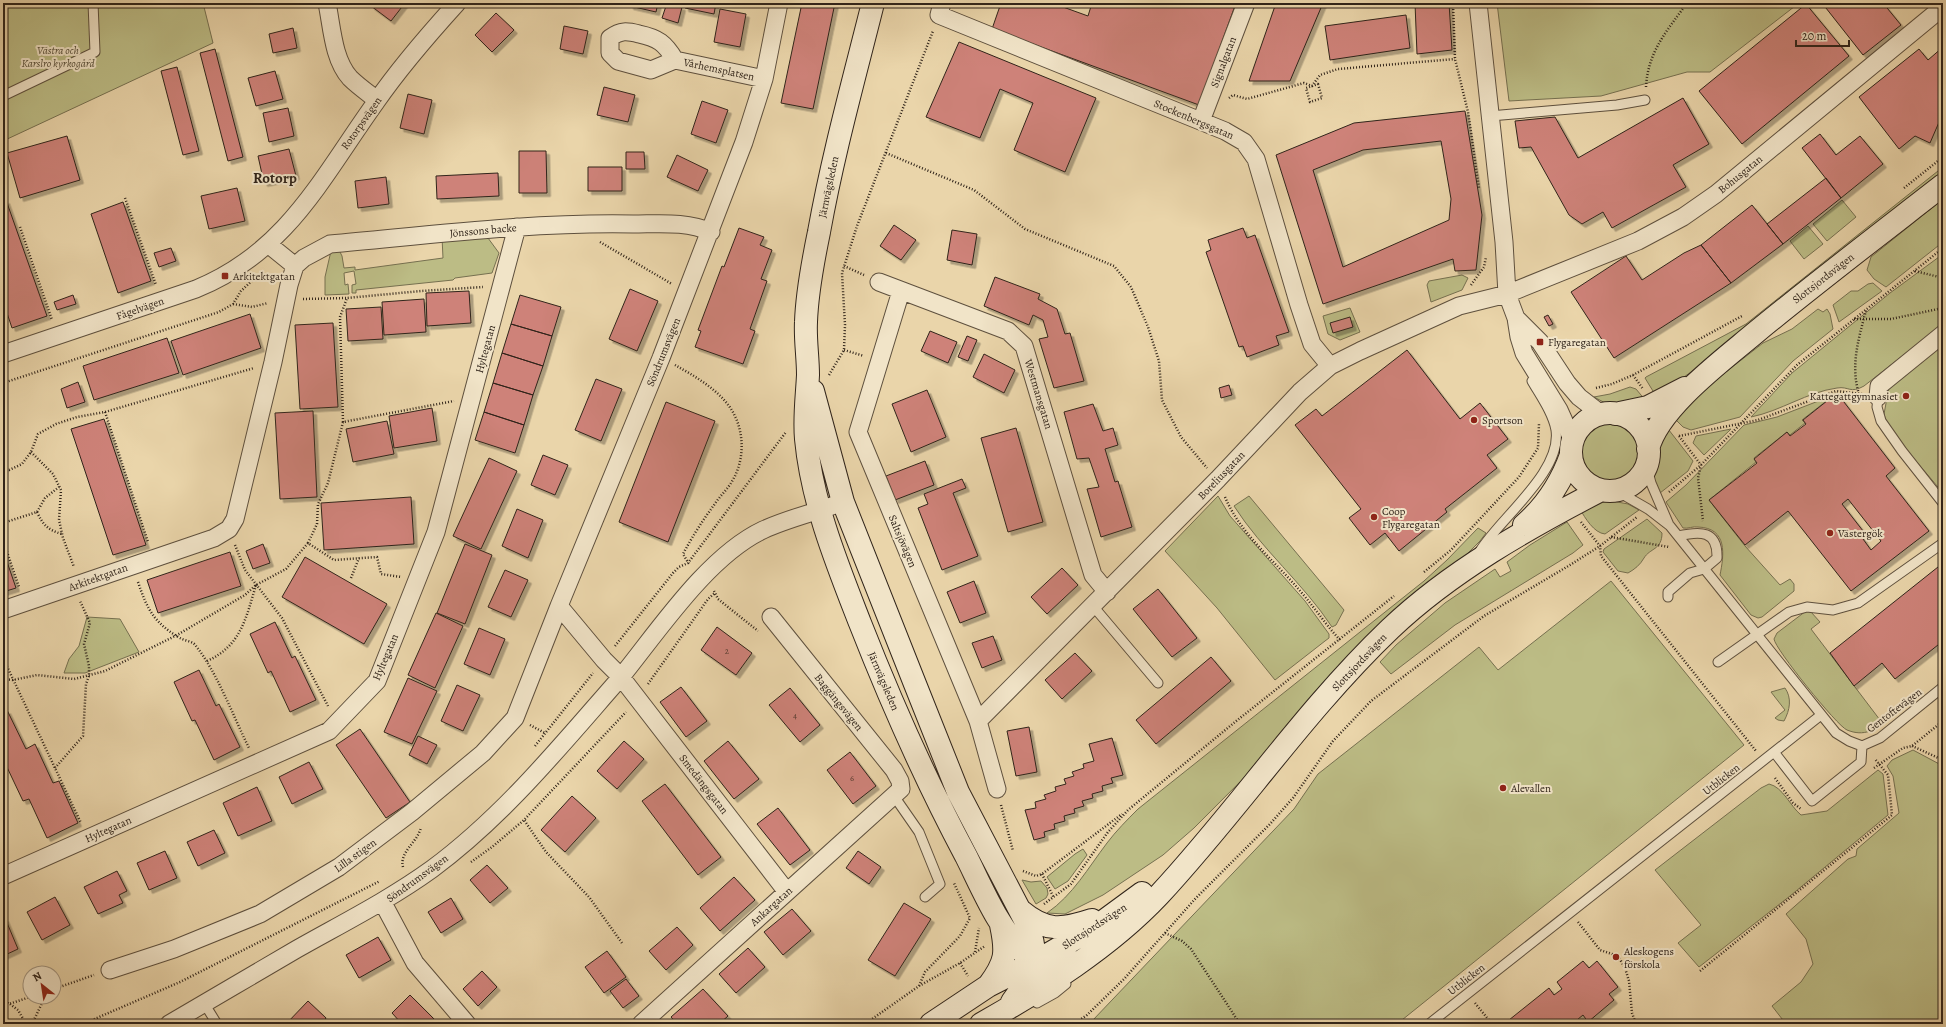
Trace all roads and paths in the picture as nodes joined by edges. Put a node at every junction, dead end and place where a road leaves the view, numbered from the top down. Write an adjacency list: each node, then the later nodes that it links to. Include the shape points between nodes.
1 (93, 3): 16 (lane, via 96,52)
2 (327, 3): 17 (street, via 341,63 350,77)
3 (456, 3): 17 (street, Rotorpsvägen)
4 (780, 3): 14 (street, Söndrumsvägen)
5 (873, 3): 63 (main road, Järnvägsleden, via 829,173 814,254 806,321)
6 (1246, 3): 20 (street, Signalgatan)
7 (1452, 3): 12 (path)
8 (1478, 3): 19 (street)
9 (1687, 3): 18 (path, via 1653,51 1647,74)
10 (1943, 8): 44 (street, Bohusgatan, via 1716,194 1684,217 1638,241)
11 (941, 9): 20 (street, Stockenbergsgatan); 21 (path)
12 (1455, 59): 15 (path, via 1338,69 1320,75); 25 (path, via 1468,112)
13 (675, 60): 14 (street, Vårhemsplatsen)
14 (764, 79): 29 (street, Söndrumsvägen)
15 (1312, 86): 15 (path, via 1306,88 1310,102 1322,98 1318,84); 20 (path, via 1304,83 1247,99 1234,95)
16 (3, 96)
17 (377, 100): 31 (street, Rotorpsvägen, via 304,207)
18 (1645, 100): 19 (lane, via 1617,105)
19 (1490, 116): 44 (street)
20 (1206, 123): 61 (street, Stockenbergsgatan, via 1241,139 1256,159 1312,344)
21 (886, 152): 35 (path); 81 (path, via 974,190 1025,229 1114,266 1131,287 1148,327 1159,361 1162,400 1181,437)
22 (1943, 157): 24 (path)
23 (1943, 185): 62 (main road, Slottsjordsvägen, via 1789,304)
24 (1901, 190)
25 (1480, 195)
26 (125, 198): 47 (path)
27 (20, 227): 56 (path)
28 (517, 227): 29 (street, Jönssons backe, via 595,223 693,225); 34 (street, Jönssons backe, via 330,244); 40 (street, Hyltegatan)
29 (711, 232): 59 (street, Söndrumsvägen)
30 (597, 239): 41 (path)
31 (268, 244): 34 (street); 47 (street, Fågelvägen, via 225,276)
32 (1943, 248): 36 (path)
33 (1486, 251): 42 (path, via 1484,267)
34 (295, 266): 45 (street)
35 (844, 266): 39 (path); 63 (path, via 844,350)
36 (1915, 271): 38 (path); 50 (path)
37 (257, 275): 48 (path, via 241,291)
38 (1943, 278)
39 (879, 282): 43 (street, Westmansgatan)
40 (502, 286): 46 (path, via 421,290); 66 (street, Hyltegatan)
41 (677, 286)
42 (1468, 288)
43 (901, 291): 115 (street, Westmansgatan, via 1008,331 1024,346 1093,575); 140 (street, Saltsjövägen, via 858,432)
44 (1507, 294): 52 (street); 61 (street, Boreliusgatan, via 1459,306)
45 (286, 296): 46 (path, via 310,300); 48 (path, via 252,307); 60 (street)
46 (347, 298): 72 (path, via 340,317)
47 (161, 301): 56 (street, Fågelvägen)
48 (233, 304): 64 (path, via 219,312)
49 (1943, 308): 54 (path, via 1891,319)
50 (1866, 309): 53 (path); 54 (path)
51 (1744, 315): 67 (path, via 1633,375 1593,389)
52 (1516, 318): 57 (street); 67 (street, via 1540,342)
53 (1854, 319): 54 (path); 73 (path, via 1796,365)
54 (1864, 319): 65 (path, via 1854,364)
55 (1943, 334): 68 (street, via 1879,386)
56 (57, 336): 58 (street, Fågelvägen)
57 (1524, 352): 70 (lane, via 1528,374); 76 (street, via 1559,410)
58 (3, 354)
59 (661, 358): 105 (path, via 704,384 729,406 742,442 739,468 683,554); 120 (street, Söndrumsvägen)
60 (273, 362): 69 (path); 92 (street, via 235,519)
61 (1330, 366): 81 (street, Boreliusgatan, via 1300,392)
62 (1706, 374): 71 (main road, Slottsjordsvägen, via 1648,407); 78 (main road, Slottsjordsvägen, via 1661,422 1651,438)
63 (818, 376): 85 (main road, Järnvägsleden); 88 (main road, Järnvägsleden, via 805,402 806,440)
64 (3, 383)
65 (1859, 394): 68 (path); 73 (path, via 1836,391)
66 (472, 397): 72 (path); 141 (street, Hyltegatan, via 436,532 377,681)
67 (1579, 397): 71 (street)
68 (1878, 397): 86 (lane, via 1881,421)
69 (105, 412): 77 (path, via 56,424 38,434); 103 (path)
70 (1550, 414): 107 (lane, via 1556,429 1556,441 1553,455 1544,473 1481,549); 110 (path, via 1539,421 1538,448 1519,477 1451,550)
71 (1608, 414): 76 (main road, Slottsjordsvägen, via 1583,424); 78 (main road, via 1627,418 1638,425 1645,436)
72 (343, 422): 98 (path, via 328,483 318,504 317,524)
73 (1741, 424): 75 (path); 79 (path)
74 (786, 431): 105 (path)
75 (1679, 436)
76 (1572, 448): 83 (main road, via 1573,465 1580,478 1592,487); 100 (main road, Slottsjordsvägen, via 1564,475 1550,497 1531,519)
77 (31, 452): 80 (path, via 22,464 9,470); 82 (path, via 53,474)
78 (1647, 457): 83 (main road, Slottsjordsvägen, via 1634,482 1625,488); 84 (lane, via 1651,483)
79 (1701, 465): 84 (path); 93 (path, via 1698,478)
80 (3, 469)
81 (1218, 479): 115 (street, Boreliusgatan); 127 (path, via 1233,515)
82 (59, 487): 89 (path, via 45,498); 94 (path, via 59,520)
83 (1608, 490): 87 (lane); 100 (main road, Slottsjordsvägen)
84 (1658, 501): 91 (lane)
85 (843, 502): 88 (street, Söndrumsvägen); 170 (main road, Järnvägsleden, via 958,792)
86 (1943, 502)
87 (1648, 509): 91 (lane); 96 (path)
88 (819, 511): 111 (street, Söndrumsvägen, via 763,530 745,540); 175 (main road, Järnvägsleden, via 867,642 912,746 937,802)
89 (37, 512): 90 (path); 94 (path, via 44,525 51,531)
90 (3, 522)
91 (1670, 526): 95 (lane)
92 (229, 529): 103 (street, Arkitektgatan, via 214,538); 114 (path, via 245,570)
93 (1704, 533): 95 (lane); 108 (lane, via 1713,538 1717,548 1717,558)
94 (62, 534): 113 (path)
95 (1678, 536): 102 (lane)
96 (1611, 537): 101 (path); 102 (path)
97 (3, 540): 119 (path)
98 (308, 542): 104 (path, via 334,560); 114 (path, via 286,569)
99 (1943, 543): 126 (lane, via 1858,603 1833,610 1807,607 1789,612)
100 (1501, 546): 107 (main road, Slottsjordsvägen)
101 (1600, 546): 149 (path, via 1601,556); 177 (path, via 1484,616 1371,701 1333,741 1293,798 1270,824)
102 (1689, 550): 108 (lane)
103 (153, 558): 106 (street, Arkitektgatan)
104 (358, 558): 109 (path, via 377,557); 112 (path)
105 (688, 563): 111 (path)
106 (133, 565): 113 (street, Arkitektgatan); 125 (path, via 150,613 157,622)
107 (1472, 565): 156 (main road, Slottsjordsvägen, via 1392,627 1347,672)
108 (1704, 568): 118 (lane, via 1690,573 1673,586 1668,592); 126 (lane)
109 (381, 574)
110 (1421, 574)
111 (702, 576): 117 (path, via 711,585); 132 (street, Söndrumsvägen)
112 (351, 578)
113 (79, 585): 119 (street, Arkitektgatan); 131 (path, via 90,623 84,644)
114 (256, 585): 125 (path, via 245,595); 129 (path, via 240,631 230,646); 141 (path, via 282,618)
115 (1107, 592): 121 (street, Boreliusgatan)
116 (1398, 593): 127 (path)
117 (715, 594): 124 (path); 137 (path, via 708,599)
118 (1668, 597)
119 (24, 603): 122 (street, Arkitektgatan)
120 (558, 606): 132 (street); 157 (street, Lilla stigen, via 515,718 483,753)
121 (1093, 606): 135 (lane); 140 (street, Boreliusgatan)
122 (3, 610)
123 (771, 617): 155 (street, Baggängsvägen, via 894,770 900,781)
124 (760, 632)
125 (177, 635): 129 (path, via 195,644); 131 (path, via 105,671)
126 (1757, 635): 130 (lane); 139 (lane)
127 (1340, 640): 158 (path)
128 (3, 658): 134 (path)
129 (207, 662): 150 (path)
130 (1718, 662)
131 (89, 676): 134 (path, via 74,679 37,675); 152 (path, via 86,684 83,736)
132 (621, 677): 166 (street, Smedängsgatan); 169 (street, Söndrumsvägen, via 543,766 494,817 433,868)
133 (3, 679): 134 (path)
134 (13, 680): 152 (path)
135 (1158, 683)
136 (1943, 687): 145 (lane, Gentoftevägen, via 1880,738)
137 (645, 688)
138 (630, 707): 178 (path, via 524,820 546,852 589,897)
139 (1821, 715): 145 (lane, Gentoftevägen, via 1836,733); 147 (lane, Utblicken)
140 (978, 721): 154 (street, Saltsjövägen)
141 (337, 722): 150 (street, Hyltegatan, via 329,731)
142 (1943, 722): 146 (path)
143 (528, 724): 144 (path)
144 (545, 733)
145 (1862, 746): 147 (lane, via 1861,762 1812,801); 151 (path)
146 (1912, 746): 148 (path); 151 (path, via 1903,748)
147 (1774, 752): 149 (lane, Utblicken)
148 (1943, 760)
149 (1763, 761): 159 (path, via 1792,803); 172 (lane, Utblicken)
150 (256, 763): 160 (street, Hyltegatan)
151 (1879, 764): 153 (path); 185 (path, via 1888,775 1892,815)
152 (56, 768): 160 (path)
153 (1873, 768)
154 (997, 789): 161 (path)
155 (897, 792): 166 (street, Ankargatan); 167 (lane, via 919,832 940,884)
156 (1239, 801): 171 (main road, Slottsjordsvägen, via 1144,892); 182 (main road, Slottsjordsvägen, via 1158,896 1114,937)
157 (423, 803): 163 (path, via 420,832 404,854); 184 (street, Lilla stigen, via 339,867 260,914 174,949)
158 (1128, 810): 165 (path); 168 (path, via 1108,832 1083,870)
159 (1805, 811)
160 (88, 838): 164 (street, Hyltegatan)
161 (1013, 853)
162 (1020, 866): 165 (path, via 1024,872 1036,876)
163 (403, 867)
164 (6, 869)
165 (1042, 874): 168 (path)
166 (787, 892): 200 (street, Ankargatan)
167 (925, 897)
168 (1054, 898): 170 (path)
169 (383, 903): 191 (street, Söndrumsvägen, via 298,948); 195 (street, via 415,963)
170 (1030, 910): 171 (main road, via 1031,919 1044,926 1065,928); 181 (main road, Järnvägsleden)
171 (1120, 911): 181 (main road, Slottsjordsvägen)
172 (1571, 912): 188 (lane, Utblicken); 208 (path, via 1600,950 1618,956 1625,968)
173 (970, 918): 174 (path)
174 (977, 921)
175 (1000, 922): 181 (main road, Järnvägsleden, via 1027,956); 186 (main road, via 1004,960)
176 (978, 925): 180 (path, via 980,929)
177 (1165, 933): 204 (path, via 1125,978 1087,1015); 205 (path, via 1182,941 1191,949)
178 (622, 943)
179 (988, 943): 180 (path)
180 (975, 952): 183 (path)
181 (1035, 962): 182 (main road, via 1053,965); 186 (main road, Slottsjordsvägen); 194 (main road)
182 (1078, 962): 194 (main road, Slottsjordsvägen)
183 (960, 963): 186 (path); 201 (path, via 919,986)
184 (110, 970): 187 (path)
185 (1700, 971)
186 (979, 983): 202 (main road, Slottsjordsvägen)
187 (62, 986)
188 (1466, 994): 206 (lane, Utblicken); 207 (path)
189 (3, 999): 192 (path)
190 (22, 1000): 192 (path)
191 (204, 1003): 196 (street, Söndrumsvägen); 199 (lane)
192 (9, 1004): 197 (path, via 18,1010)
193 (41, 1005): 198 (path)
194 (1007, 1009): 203 (main road, Slottsjordsvägen)
195 (459, 1021)
196 (172, 1023)
197 (26, 1024)
198 (32, 1024)
199 (217, 1024)
200 (641, 1024)
201 (865, 1024)
202 (931, 1024)
203 (981, 1024)
204 (1074, 1024)
205 (1240, 1024)
206 (1429, 1024)
207 (1492, 1024)
208 (1636, 1024)

